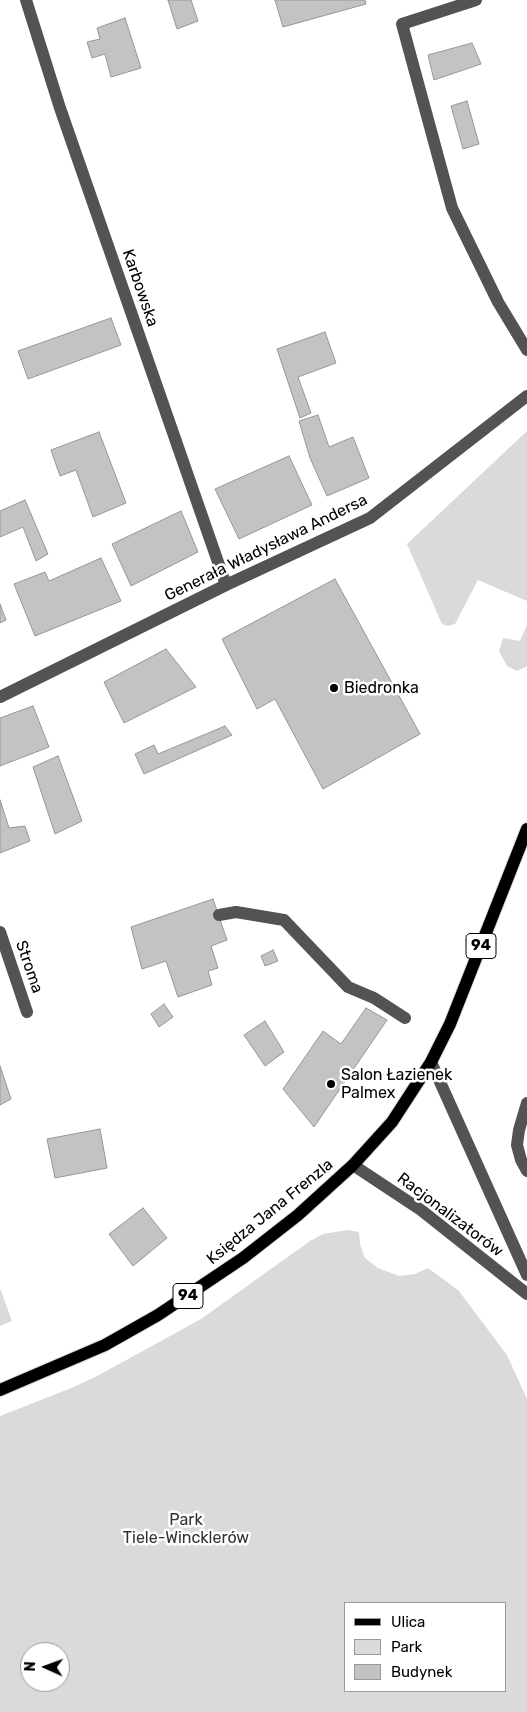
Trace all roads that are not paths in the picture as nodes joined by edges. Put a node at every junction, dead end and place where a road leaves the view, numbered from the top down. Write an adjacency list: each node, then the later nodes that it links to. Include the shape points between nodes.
1 (26, 0): 5 (street, Karbowska, via 60,108)
2 (476, 0): 3 (street, via 402,24 452,208 498,302)
3 (527, 350)
4 (527, 396): 5 (street, Generała Władysława Andersa, via 370,518)
5 (226, 585): 6 (street, Generała Władysława Andersa)
6 (0, 697)
7 (527, 828): 12 (main road, Księdza Jana Frenzla / 94, via 450,1024)
8 (219, 915): 11 (street, via 236,912 284,920 348,988 374,998)
9 (0, 932): 10 (street, Stroma)
10 (27, 1012)
11 (405, 1018)
12 (431, 1062): 14 (main road, Księdza Jana Frenzla / 94, via 392,1122); 16 (street, Racjonalizatorów)
13 (527, 1103): 15 (street, via 517,1145)
14 (352, 1166): 17 (street, Racjonalizatorów, via 421,1210); 18 (main road, Księdza Jana Frenzla / 94, via 298,1215 243,1258 158,1316 105,1345)
15 (527, 1171)
16 (527, 1275)
17 (527, 1294)
18 (0, 1390)

